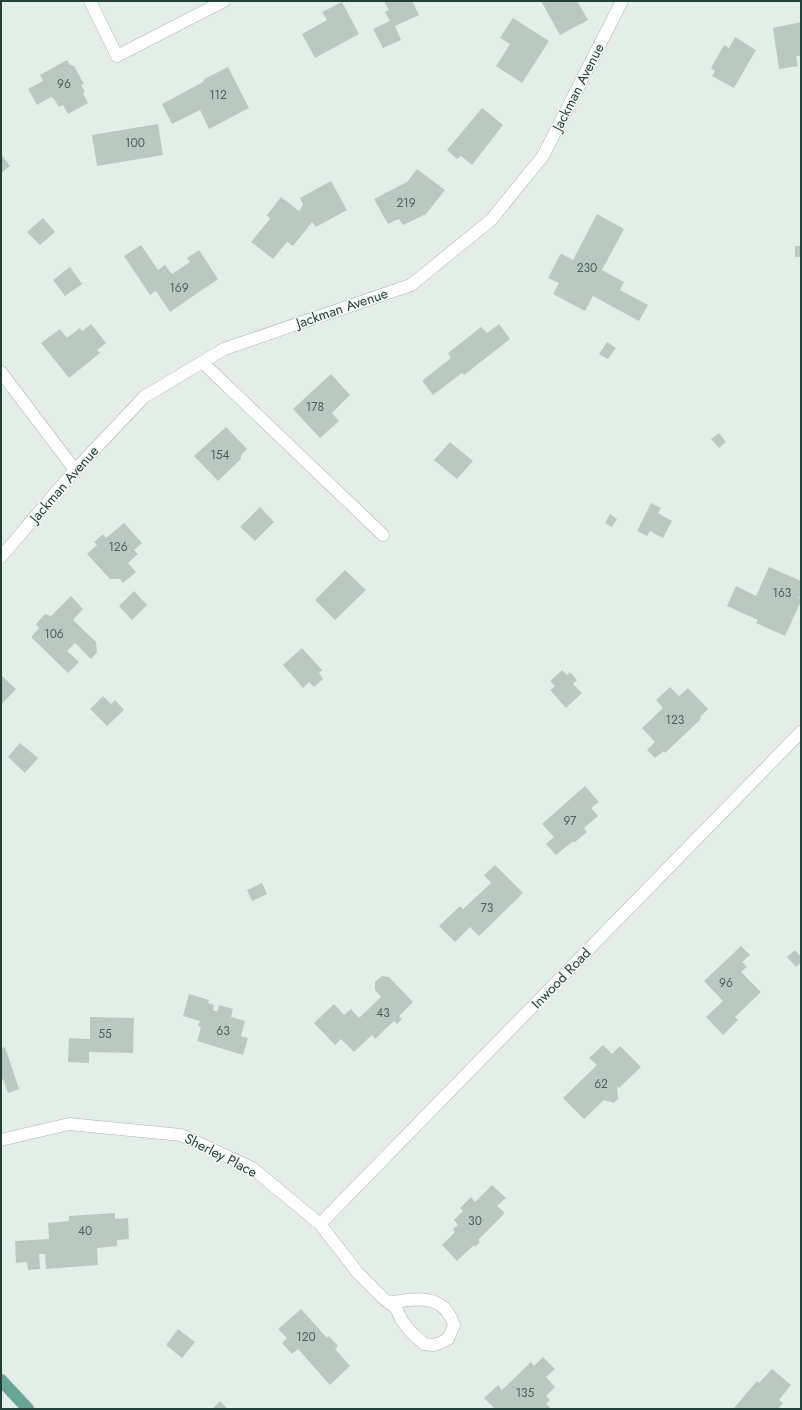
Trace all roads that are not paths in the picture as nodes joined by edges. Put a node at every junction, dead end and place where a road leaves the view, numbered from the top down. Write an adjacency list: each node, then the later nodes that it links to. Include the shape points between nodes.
1 (90, 1): 2 (street, via 117,56)
2 (224, 1)
3 (622, 1): 4 (street, Jackman Avenue, via 543,156 491,220 411,285 224,349)
4 (202, 362): 6 (street, Jackman Avenue, via 144,397); 7 (street)
5 (1, 372): 6 (street)
6 (75, 470): 8 (street, Jackman Avenue)
7 (383, 535)
8 (1, 557)
9 (801, 732): 11 (street, Inwood Road)
10 (1, 1140): 11 (street, Sherley Place, via 69,1124 181,1135 252,1168)
11 (320, 1224): 12 (street, Sherley Place, via 357,1272)
12 (389, 1303): 12 (street, Sherley Place, via 396,1308 410,1331 424,1344 433,1345 448,1339 454,1325 448,1312 441,1305 424,1298)
13 (1, 1380): 14 (main road)
14 (28, 1409)

